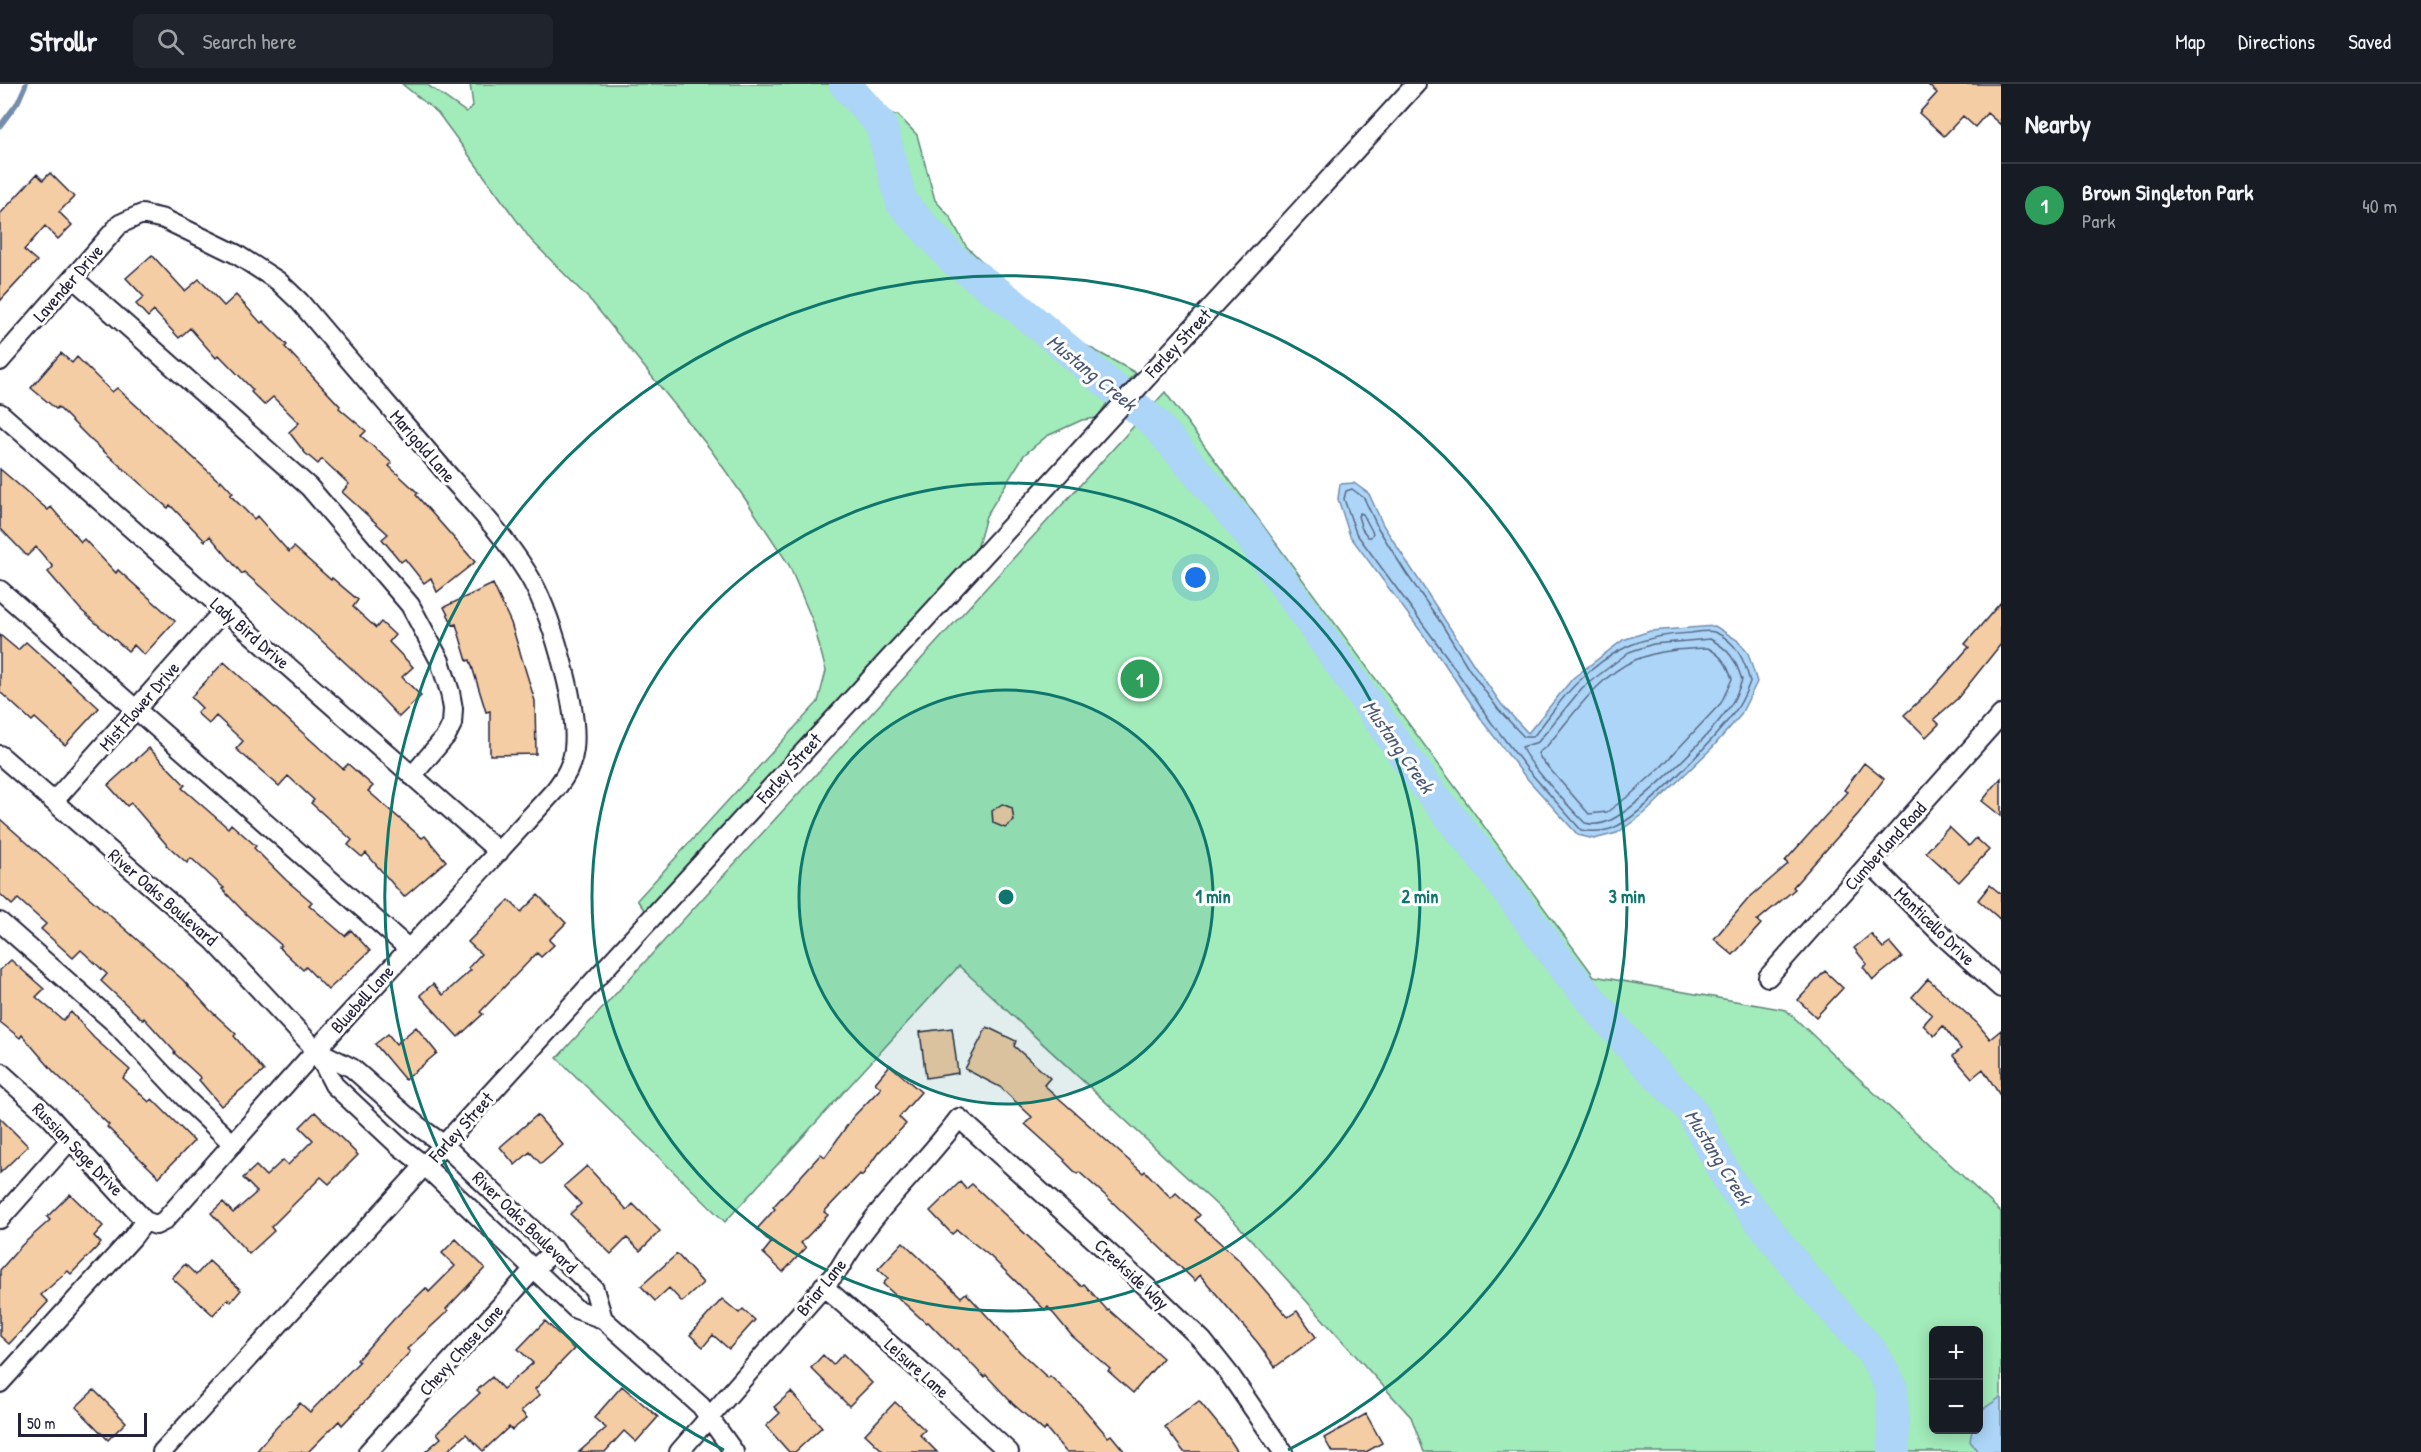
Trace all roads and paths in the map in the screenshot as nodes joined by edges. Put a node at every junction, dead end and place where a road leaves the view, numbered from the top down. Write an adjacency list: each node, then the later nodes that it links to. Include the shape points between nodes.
1 (1416, 84): 25 (street, Farley Street)
2 (142, 214): 3 (street, Lavender Drive, via 120,224); 11 (street, Marigold Lane, via 164,219 236,254 278,281 510,548 541,600 570,693 574,750)
3 (73, 278): 4 (street, Lavender Drive); 12 (street, via 309,487 410,606 440,661 453,708 446,736)
4 (0, 361)
5 (0, 413): 7 (street, Lady Bird Drive)
6 (0, 590): 8 (street)
7 (224, 610): 8 (street, Mist Flower Drive); 12 (street, Lady Bird Drive)
8 (136, 709): 13 (street, Mist Flower Drive); 17 (street)
9 (2001, 715): 15 (street, Cumberland Road)
10 (0, 755): 13 (street, River Oaks Boulevard)
11 (568, 772): 14 (street, Bluebell Lane)
12 (412, 776): 14 (street, Lady Bird Drive)
13 (54, 801): 20 (street, River Oaks Boulevard, via 214,941)
14 (499, 852): 17 (street, Bluebell Lane)
15 (1870, 863): 18 (street, Cumberland Road); 19 (street, Monticello Drive)
16 (0, 922): 24 (street, via 116,1024)
17 (408, 949): 20 (street, Bluebell Lane)
18 (1768, 977)
19 (2001, 988)
20 (316, 1050): 24 (street, Bluebell Lane); 25 (street, River Oaks Boulevard, via 352,1068); 26 (street, River Oaks Boulevard, via 334,1085)
21 (0, 1072): 23 (street, Russian Sage Drive)
22 (959, 1118): 31 (street, Briar Lane, via 876,1214); 40 (street, Creekside Way, via 1203,1341)
23 (70, 1140): 27 (street); 28 (street, Russian Sage Drive)
24 (232, 1144): 28 (street, Bluebell Lane, via 170,1215)
25 (444, 1145): 26 (street, Farley Street); 29 (street, River Oaks Boulevard)
26 (425, 1166): 30 (street, River Oaks Boulevard); 35 (street, Farley Street)
27 (0, 1219)
28 (150, 1223): 33 (street, Bluebell Lane)
29 (555, 1250): 30 (street, Chevy Chase Lane); 32 (street, River Oaks Boulevard, via 594,1290)
30 (533, 1270): 32 (street, River Oaks Boulevard, via 576,1309); 36 (street, Chevy Chase Lane)
31 (823, 1286): 34 (street, Briar Lane); 39 (street, Leisure Lane)
32 (603, 1319): 34 (street, River Oaks Boulevard)
33 (0, 1383)
34 (710, 1417): 37 (street, Briar Lane); 38 (street, River Oaks Boulevard)
35 (162, 1452)
36 (368, 1452)
37 (679, 1452)
38 (734, 1452)
39 (1009, 1452)
40 (1282, 1452)

